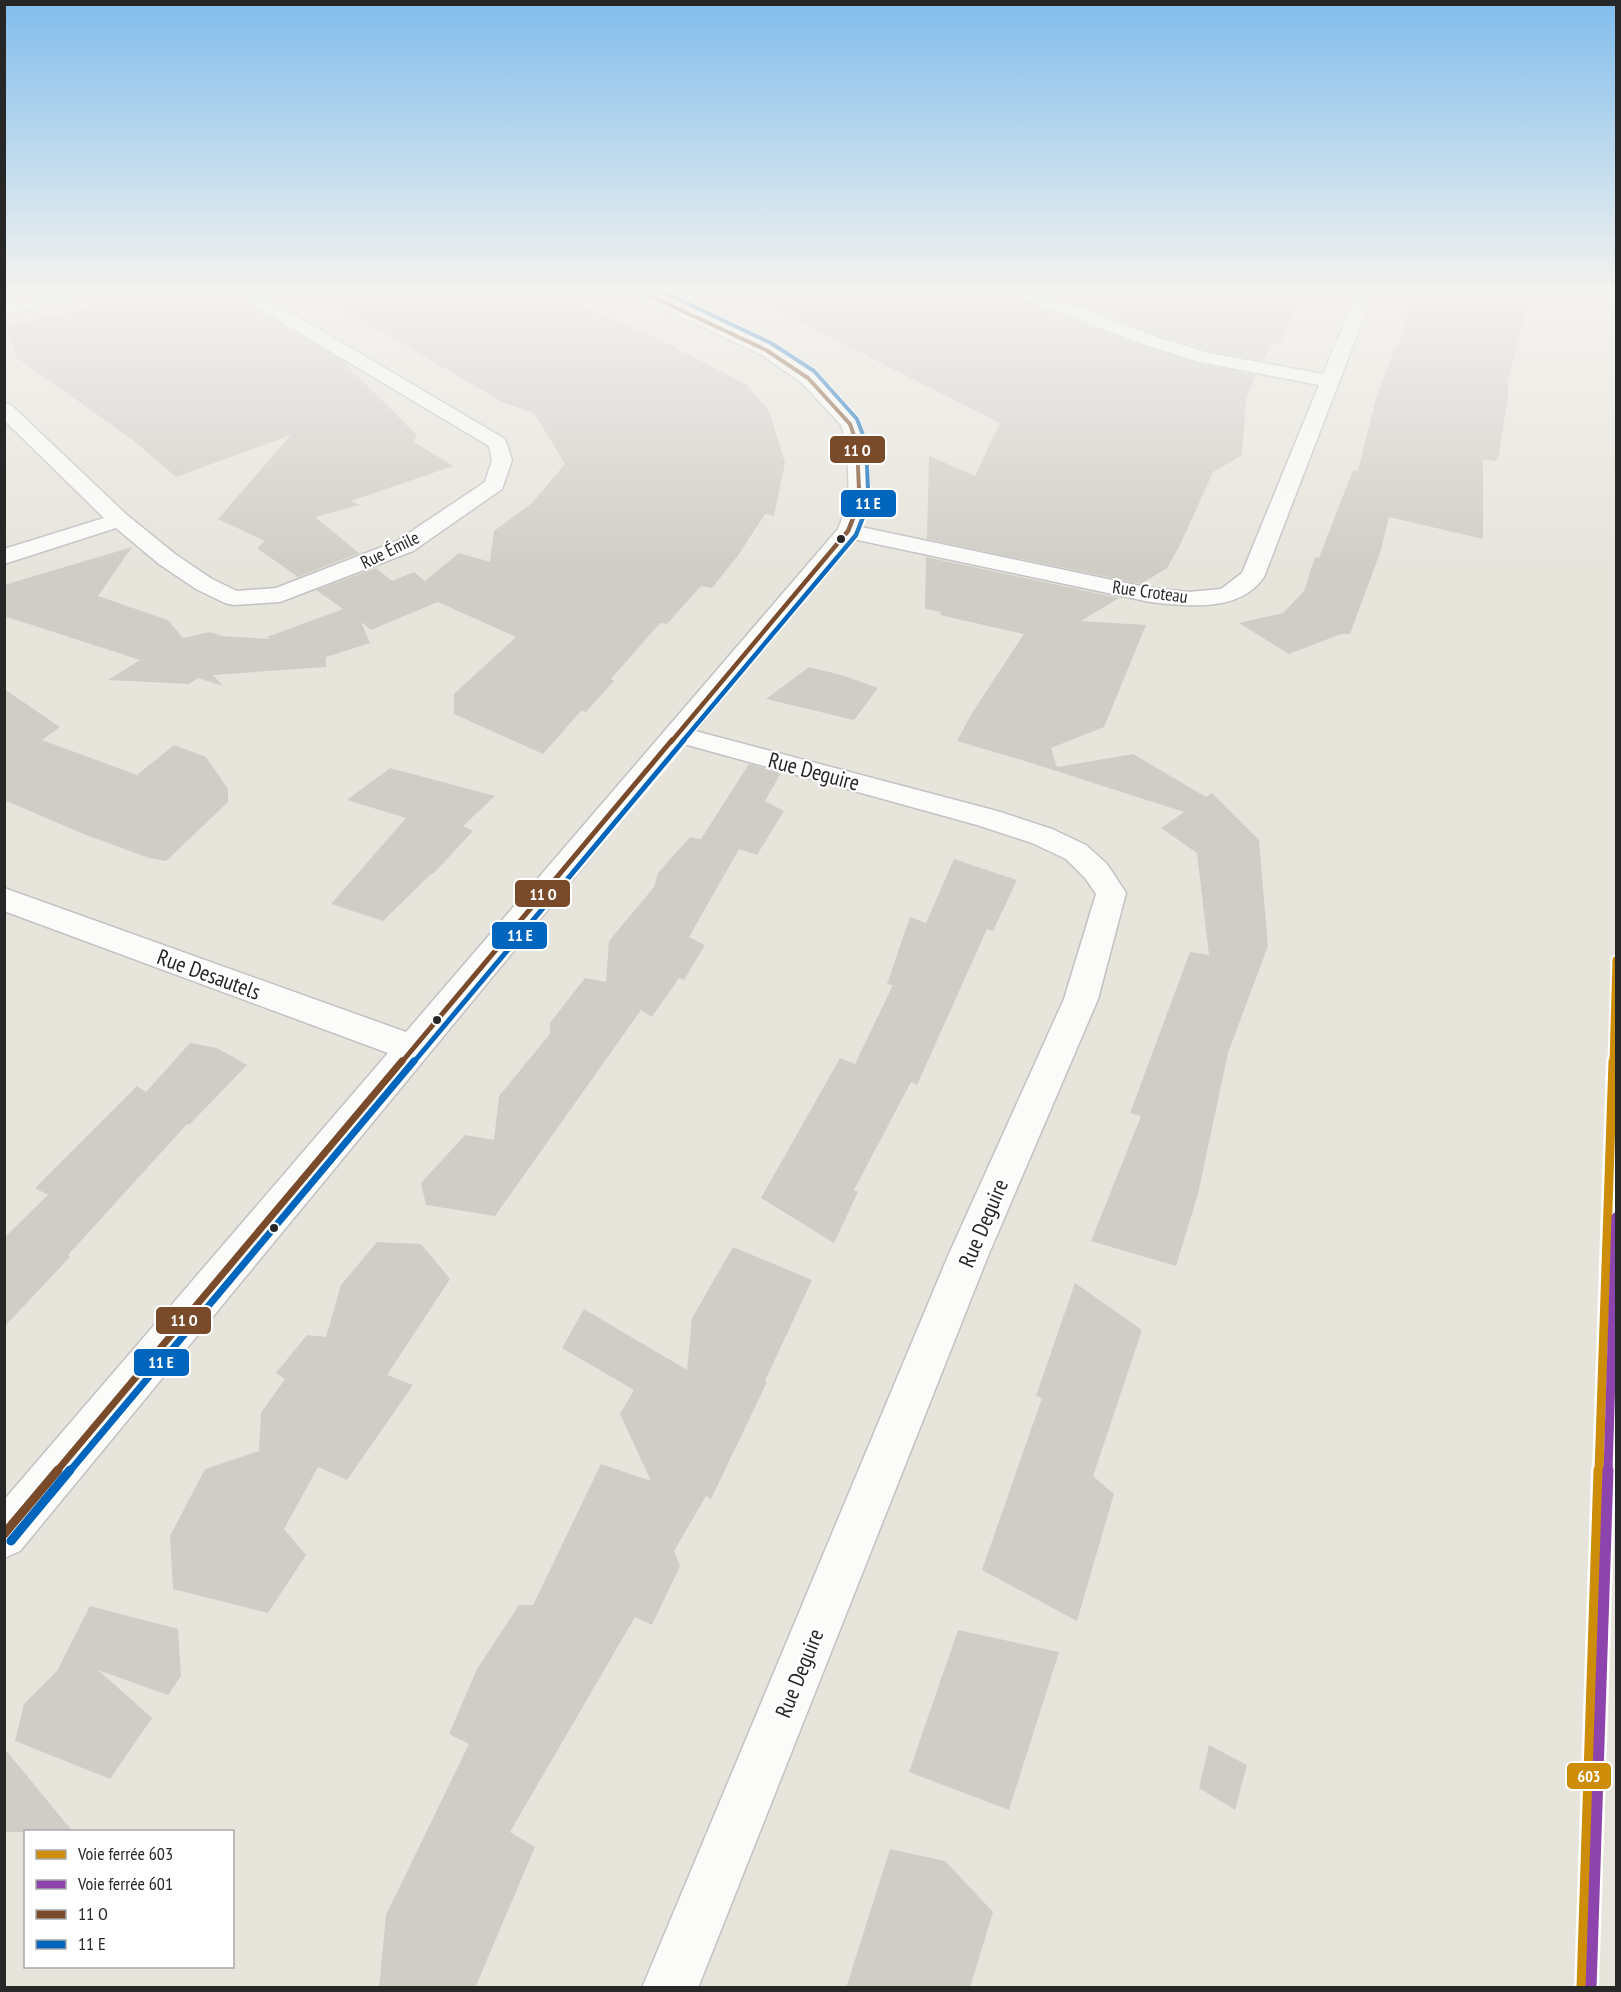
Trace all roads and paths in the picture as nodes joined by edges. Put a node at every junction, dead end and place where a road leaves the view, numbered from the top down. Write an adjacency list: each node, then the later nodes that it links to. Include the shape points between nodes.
1 (399, 384): 5 (street, Rue Émile, via 498,443 502,460 495,484 405,546 280,595 233,598 176,566)
2 (814, 384): 6 (street, via 850,424 857,444 860,501)
3 (1328, 384): 6 (street, Rue Croteau, via 1252,577 1227,595 1189,599 1150,595)
4 (4, 409): 5 (street, Rue Émile)
5 (119, 520): 7 (street)
6 (848, 531): 8 (street)
7 (4, 556)
8 (677, 734): 10 (street); 12 (street, Rue Deguire, via 1042,836 1076,852 1111,893 1081,999 968,1256)
9 (4, 899): 10 (street, Rue Desautels)
10 (414, 1049): 11 (street)
11 (4, 1535)
12 (670, 1988)

